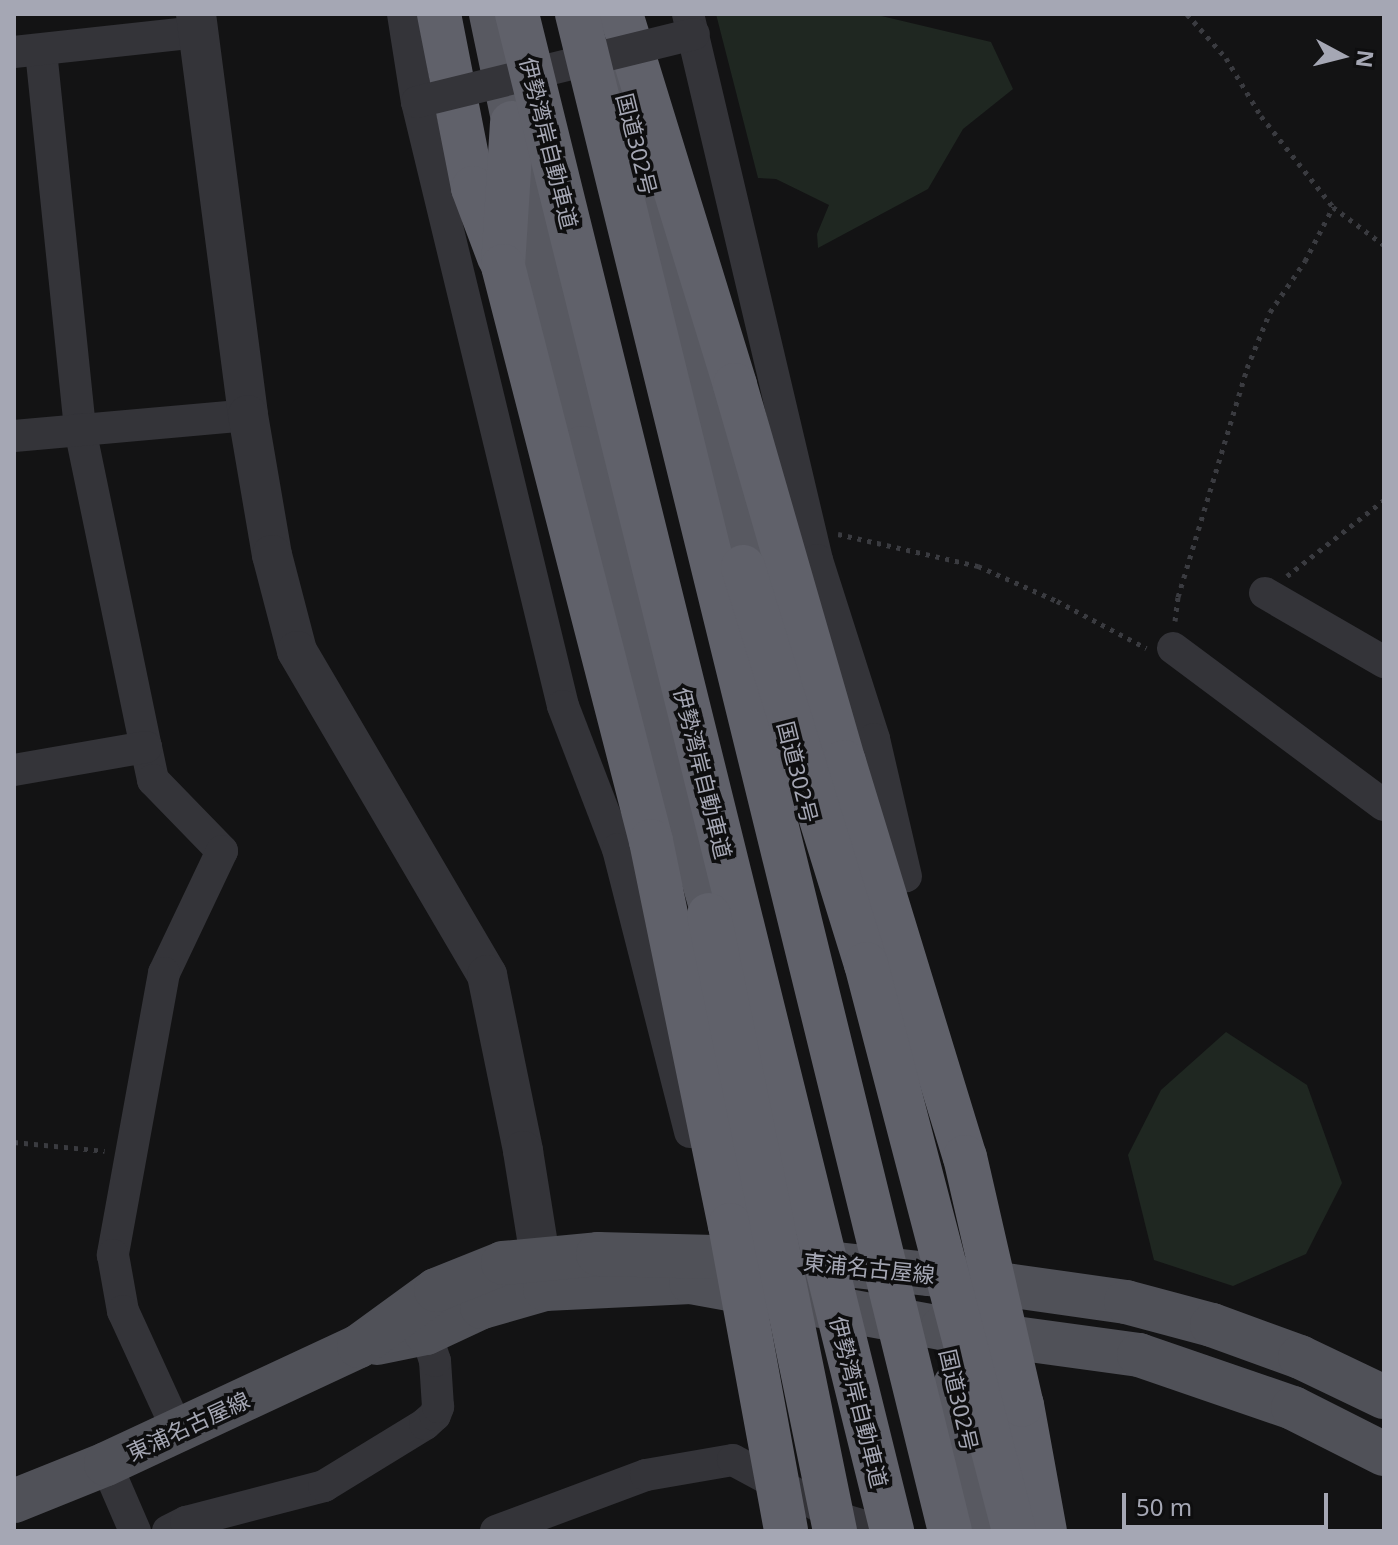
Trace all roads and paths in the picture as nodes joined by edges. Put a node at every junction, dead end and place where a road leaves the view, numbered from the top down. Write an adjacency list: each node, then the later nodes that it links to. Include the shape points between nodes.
1 (403, 14): 12 (street)
2 (439, 14): 17 (highway, via 473,188)
3 (491, 14): 14 (highway)
4 (517, 14): 18 (highway, 伊勢湾岸自動車道, bridge)
5 (577, 14): 13 (highway, bridge)
6 (604, 14): 36 (highway, 国道302号)
7 (621, 14): 56 (highway, bridge, via 965,1157 1004,1315)
8 (1187, 14): 15 (path, via 1226,58 1261,116)
9 (197, 23): 11 (street); 19 (street)
10 (691, 24): 12 (street, bridge); 23 (street)
11 (27, 52): 20 (street)
12 (417, 102): 33 (street, via 563,706 618,849)
13 (603, 122): 53 (highway, bridge); 55 (highway, bridge, via 866,964)
14 (512, 123): 17 (highway); 34 (highway, via 582,448 717,922)
15 (1333, 207): 16 (path); 25 (path, via 1270,312 1247,368 1178,597)
16 (1384, 245)
17 (503, 266): 51 (highway, bridge, via 651,841)
18 (614, 409): 47 (highway, bridge, via 653,635); 52 (highway, 伊勢湾岸自動車道, bridge)
19 (248, 415): 20 (street); 35 (street, via 272,555 297,651 487,975)
20 (80, 429): 21 (street); 27 (street)
21 (14, 436)
22 (1384, 500): 24 (path)
23 (812, 528): 25 (path, via 978,566 1143,647); 30 (street, via 817,560 874,739)
24 (1265, 593): 26 (street)
25 (1173, 648): 29 (street)
26 (1384, 662)
27 (146, 747): 28 (street); 32 (street, via 153,780 222,851 164,973)
28 (14, 770)
29 (1384, 805)
30 (906, 876)
31 (14, 1142): 32 (path)
32 (134, 1154): 43 (street, via 113,1255 123,1311)
33 (722, 1255): 34 (main road, 東浦名古屋線); 35 (main road, 東浦名古屋線, via 598,1254)
34 (791, 1259): 36 (main road, 東浦名古屋線); 37 (highway)
35 (542, 1274): 37 (main road, 東浦名古屋線, via 691,1282); 39 (main road, 東浦名古屋線); 41 (main road, 東浦名古屋線, via 503,1263 436,1290)
36 (929, 1274): 38 (highway, 国道302号); 42 (main road, 東浦名古屋線, via 1126,1302 1212,1325 1300,1357)
37 (802, 1303): 38 (main road, 東浦名古屋線); 47 (highway)
38 (942, 1328): 40 (main road, 東浦名古屋線); 54 (highway, 国道302号)
39 (426, 1333): 41 (main road, 東浦名古屋線); 49 (street, via 435,1361 438,1407 425,1424 324,1486)
40 (1028, 1341): 44 (main road, 東浦名古屋線, via 1152,1359 1293,1408); 57 (street)
41 (359, 1346): 43 (main road, 東浦名古屋線)
42 (1384, 1397)
43 (177, 1429): 45 (main road, 東浦名古屋線)
44 (1384, 1454)
45 (106, 1464): 46 (main road, 東浦名古屋線); 48 (street)
46 (14, 1501)
47 (853, 1528): 50 (street, via 733,1460 646,1475)
48 (135, 1531)
49 (168, 1531)
50 (496, 1531)
51 (786, 1531)
52 (892, 1531)
53 (950, 1531)
54 (988, 1531)
55 (1014, 1531)
56 (1045, 1531)
57 (1065, 1531)

